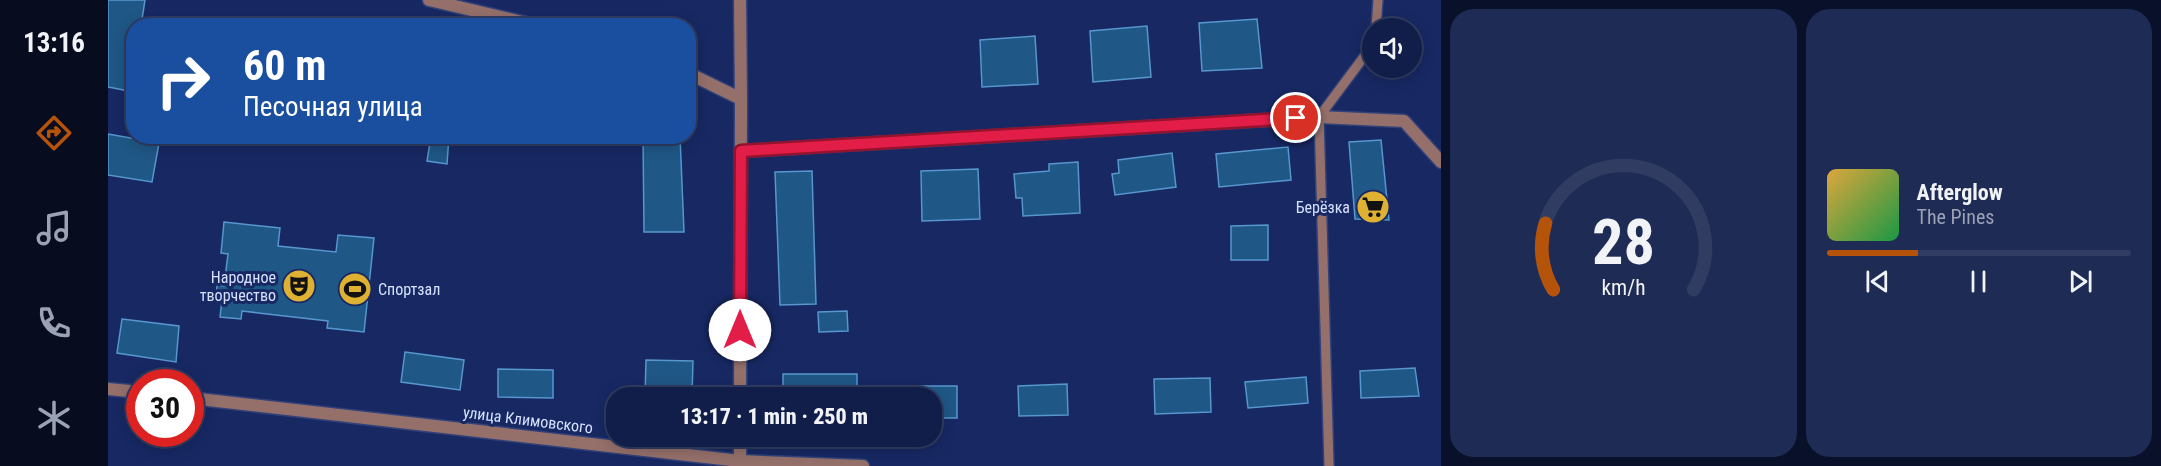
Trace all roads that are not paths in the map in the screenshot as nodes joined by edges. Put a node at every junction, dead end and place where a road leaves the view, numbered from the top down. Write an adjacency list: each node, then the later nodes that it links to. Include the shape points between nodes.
1 (429, 0): 4 (street)
2 (740, 0): 8 (street)
3 (1378, 0): 5 (lane)
4 (505, 18)
5 (1377, 18)
6 (1362, 59): 9 (lane)
7 (696, 77): 8 (street)
8 (741, 99): 10 (street)
9 (1319, 117): 10 (street); 11 (street, via 1404,121); 19 (lane)
10 (741, 151): 12 (street)
11 (1441, 162)
12 (740, 387)
13 (108, 389): 14 (street)
14 (126, 391)
15 (204, 400): 17 (street, улица Климовского)
16 (740, 447): 17 (street)
17 (740, 461): 18 (street, улица Климовского)
18 (863, 466)
19 (1329, 466)

